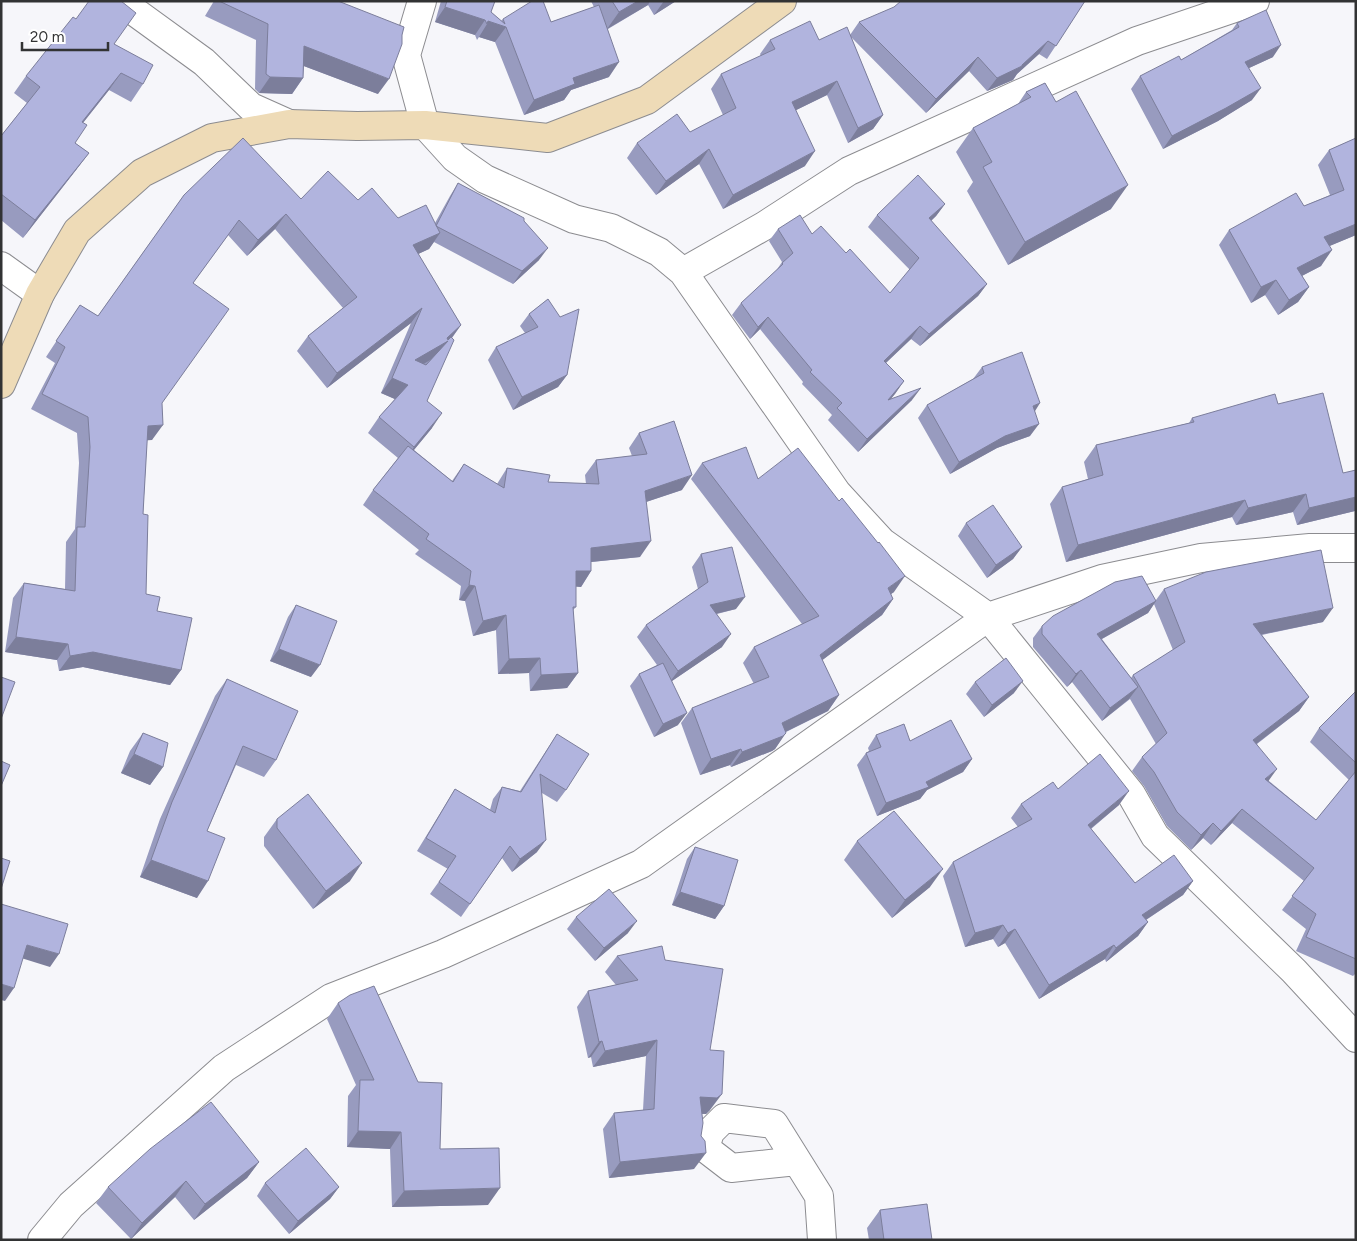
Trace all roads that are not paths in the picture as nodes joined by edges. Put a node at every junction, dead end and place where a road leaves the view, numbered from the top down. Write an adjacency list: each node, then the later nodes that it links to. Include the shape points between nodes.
1 (120, 1): 5 (street, via 204,62 251,107)
2 (422, 1): 6 (street, via 406,55)
3 (782, 1): 6 (street, via 647,100 548,138)
4 (1256, 1): 8 (street, via 1136,42 849,171 764,226)
5 (289, 124): 6 (street); 9 (street, via 212,138 142,172 77,231)
6 (425, 125): 8 (street, via 455,158 485,179 574,219 611,228 659,252)
7 (1, 266): 9 (street)
8 (684, 272): 12 (street, via 848,507 882,542)
9 (40, 294): 10 (street)
10 (1, 384)
11 (1356, 548): 12 (street, via 1310,548 1201,558 1102,579)
12 (988, 617): 13 (street, via 1132,794 1155,836 1294,971); 15 (street, via 640,864 444,954 330,998 314,1008 224,1068 70,1206)
13 (1356, 1038)
14 (797, 1161): 16 (street, via 819,1196)
15 (42, 1240)
16 (822, 1240)

